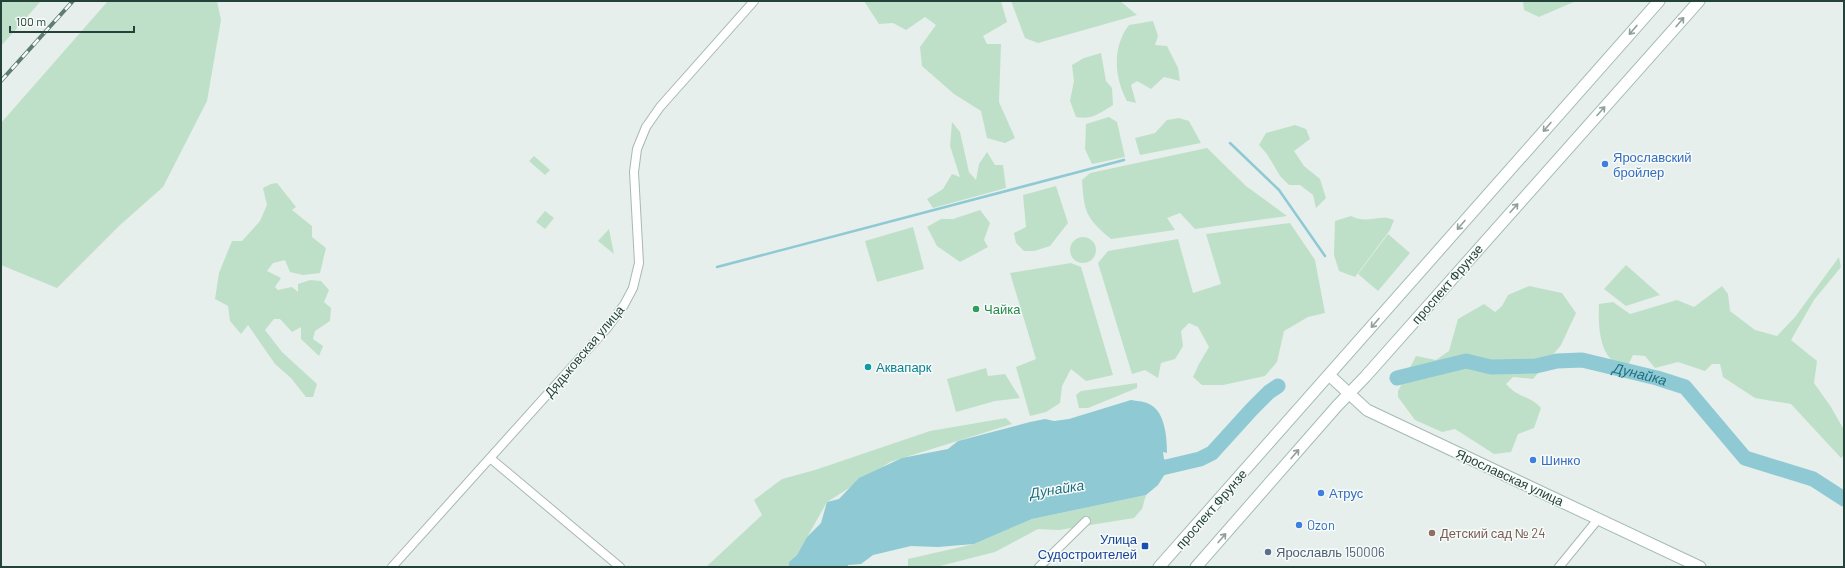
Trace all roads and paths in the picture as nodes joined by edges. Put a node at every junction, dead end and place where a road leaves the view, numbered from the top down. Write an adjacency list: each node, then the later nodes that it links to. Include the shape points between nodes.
1 (754, 1): 6 (street, Дядьковская улица, via 646,127 637,149 634,172 639,263 633,288 624,306)
2 (1659, 1): 4 (main road, проспект Фрунзе, one-way to 4)
3 (1698, 1): 5 (main road, проспект Фрунзе, one-way to 3)
4 (1329, 375): 5 (main road, Ярославская улица); 12 (main road, проспект Фрунзе)
5 (1348, 394): 7 (main road, Ярославская улица, via 1367,410); 13 (main road, проспект Фрунзе, one-way to 5)
6 (490, 458): 9 (street, Дядьковская улица); 10 (street)
7 (1599, 518): 14 (street); 15 (main road, Ярославская улица)
8 (1086, 521): 11 (street)
9 (392, 567)
10 (620, 567)
11 (1039, 567)
12 (1159, 567)
13 (1196, 567)
14 (1559, 567)
15 (1700, 567)

